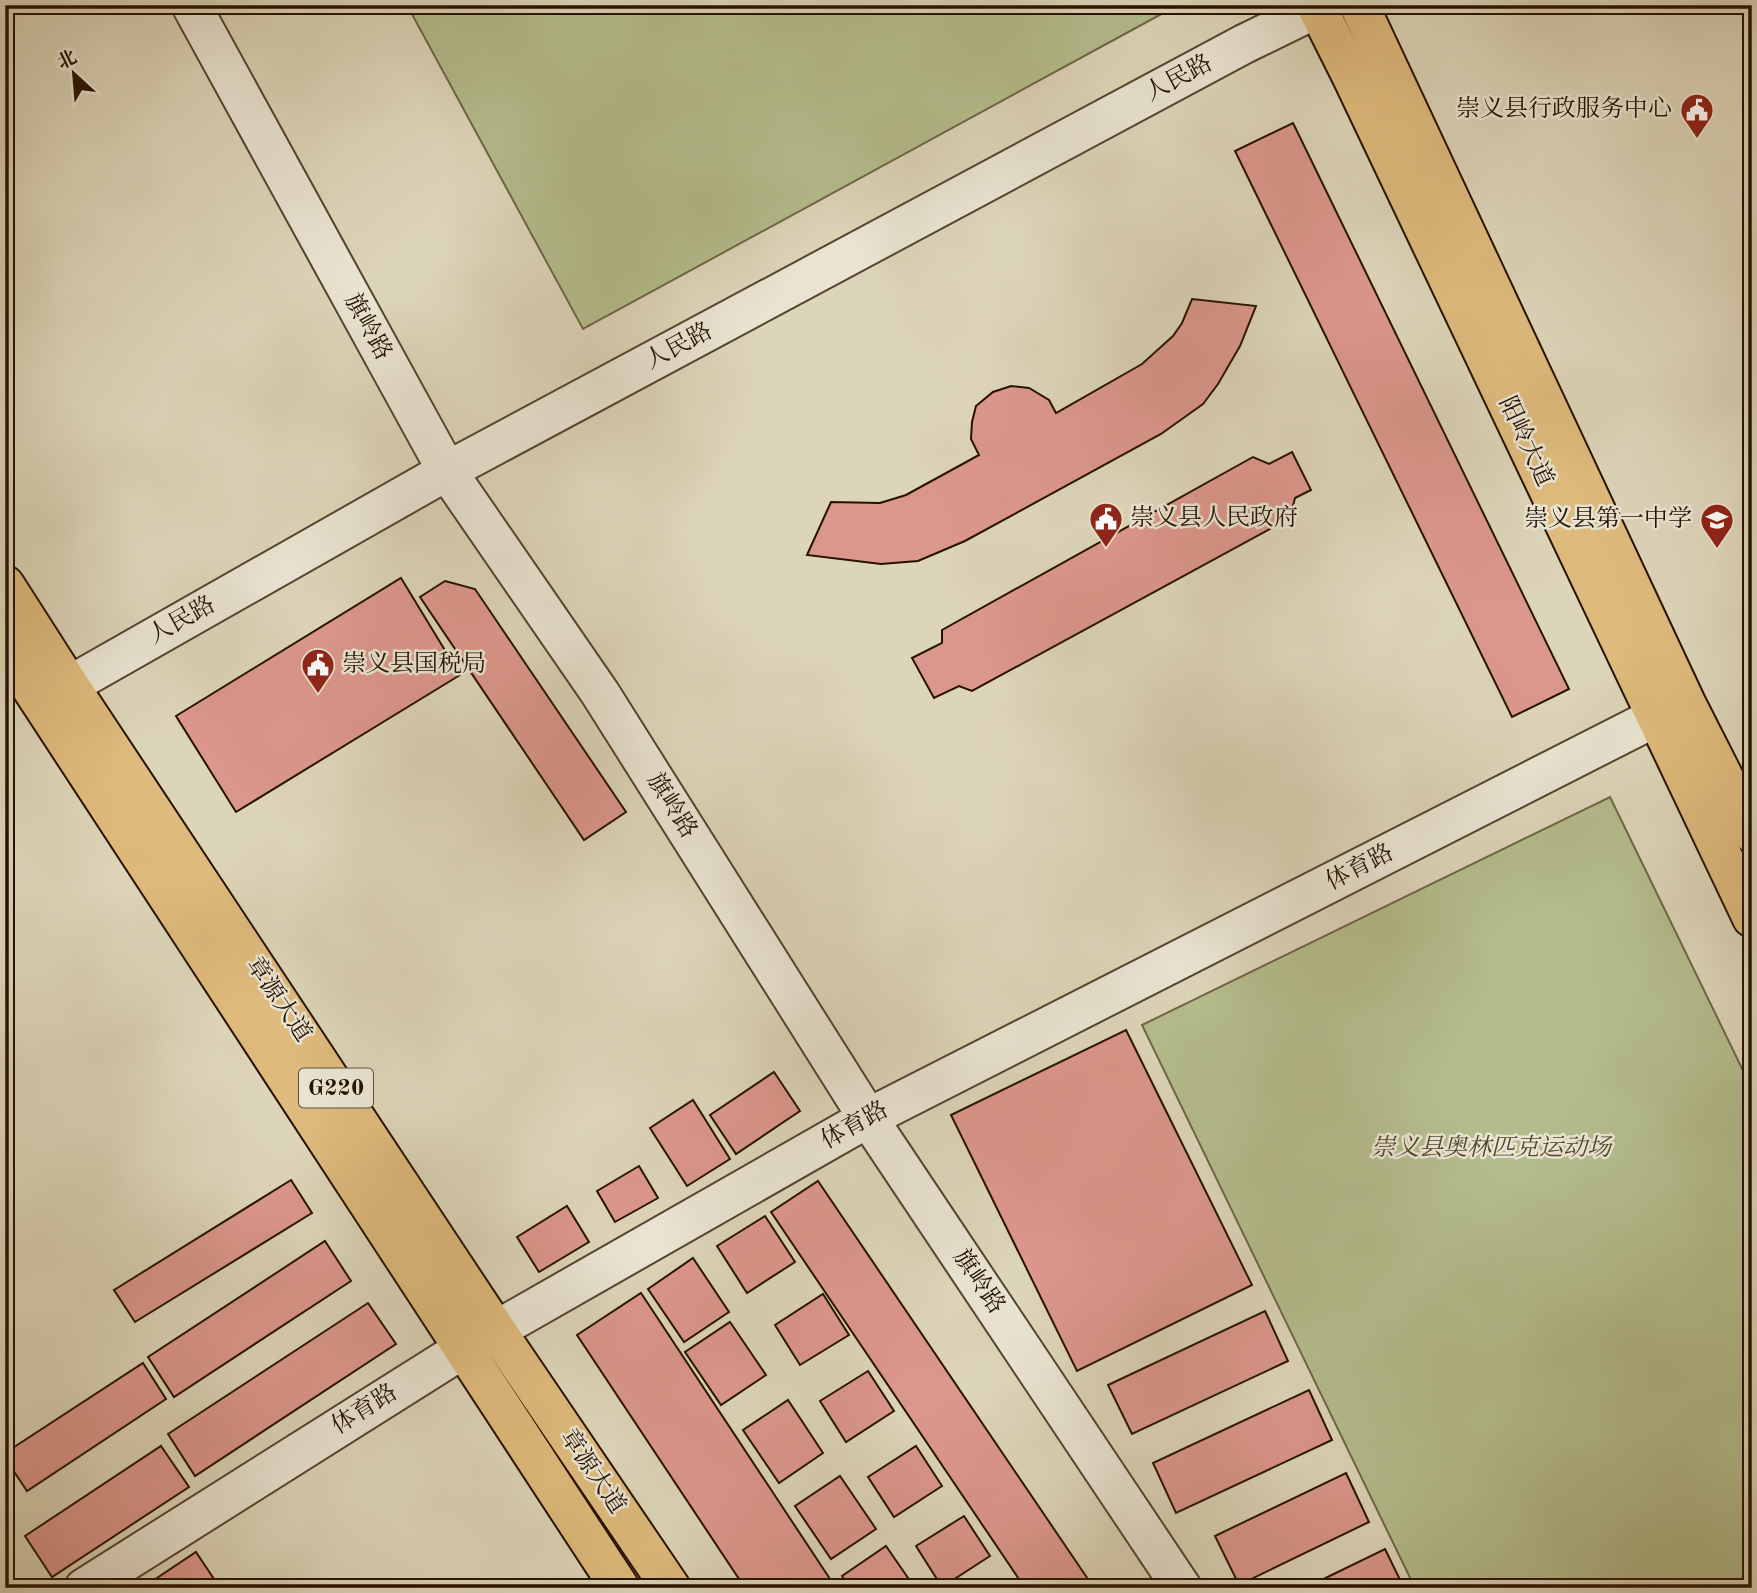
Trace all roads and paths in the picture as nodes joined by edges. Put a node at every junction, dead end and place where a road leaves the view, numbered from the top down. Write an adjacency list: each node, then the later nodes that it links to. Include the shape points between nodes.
1 (191, 5): 4 (street, 旗岭路)
2 (1359, 5): 9 (main road, 阳岭大道, via 1686,703)
3 (1319, 6): 4 (street, 人民路); 8 (main road, 阳岭大道)
4 (447, 471): 7 (street, 人民路); 11 (street, 旗岭路, via 600,693)
5 (5, 585): 7 (main road, 章源大道 / G220)
6 (5, 648): 7 (main road, 章源大道 / G220)
7 (54, 694): 12 (main road, 章源大道 / G220); 13 (main road, 章源大道 / G220)
8 (1656, 718): 10 (main road, 阳岭大道); 11 (street, 体育路)
9 (1752, 833)
10 (1752, 918)
11 (868, 1118): 12 (street, 体育路); 17 (street, 旗岭路)
12 (496, 1330): 13 (street, 体育路); 16 (main road, 章源大道 / G220)
13 (463, 1349): 14 (street, 体育路); 15 (main road, 章源大道 / G220)
14 (84, 1588)
15 (620, 1588)
16 (671, 1588)
17 (1182, 1588)

